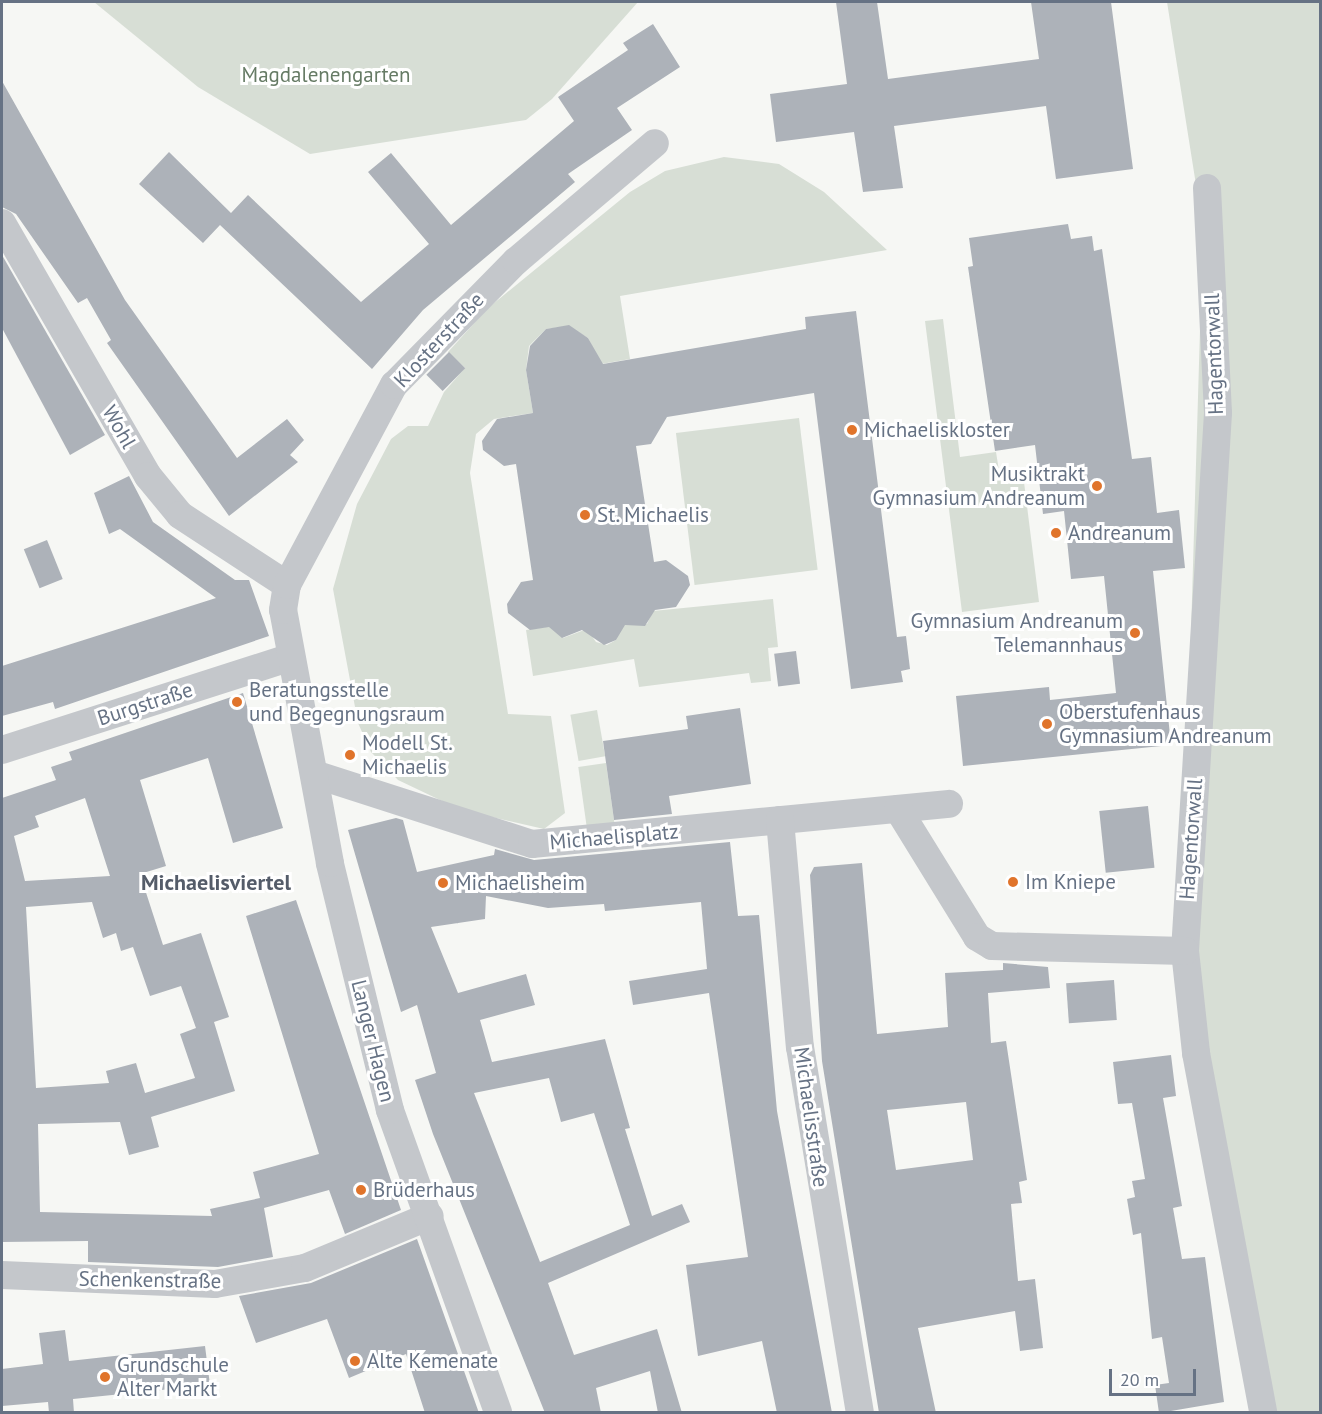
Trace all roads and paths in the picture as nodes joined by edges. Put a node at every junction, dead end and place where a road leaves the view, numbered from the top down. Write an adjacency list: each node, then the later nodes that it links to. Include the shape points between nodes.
1 (655, 143): 4 (street, Klosterstraße, via 524,254 394,385)
2 (1207, 188): 11 (street, Hagentorwall, via 1218,413)
3 (2, 224): 4 (street, Wohl, via 148,476 180,515)
4 (287, 585): 5 (street, Klosterstraße, via 283,610)
5 (288, 658): 6 (street, Burgstraße); 7 (street, Langer Hagen)
6 (2, 750)
7 (314, 774): 10 (street, Michaelisplatz, via 532,844); 12 (street, Langer Hagen, via 330,863 390,1110)
8 (949, 804): 9 (street)
9 (898, 809): 10 (street); 11 (street, via 978,937 992,946)
10 (780, 820): 15 (street, Michaelisstraße, via 800,1047)
11 (1185, 951): 16 (street, Hagentorwall, via 1196,1053)
12 (430, 1216): 13 (street, Schenkenstraße, via 305,1268 215,1284); 14 (street, Langer Hagen)
13 (2, 1275)
14 (498, 1413)
15 (860, 1413)
16 (1263, 1413)

